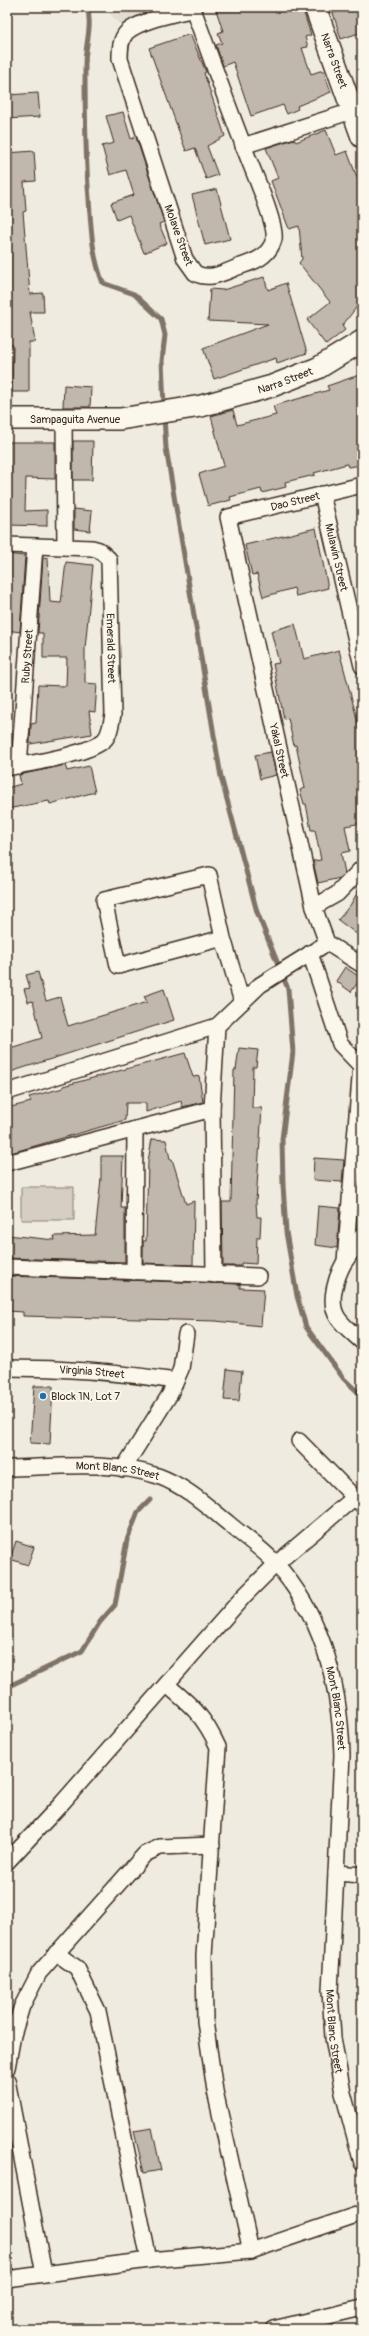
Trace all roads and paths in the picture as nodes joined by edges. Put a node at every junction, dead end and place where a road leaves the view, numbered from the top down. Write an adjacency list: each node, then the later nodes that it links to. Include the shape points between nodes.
1 (315, 7): 3 (street, Narra Street)
2 (193, 8): 5 (street, Molave Street); 5 (street, Molave Street, via 137,25 126,33 121,45 120,59 185,259 189,267 201,277 209,278 258,260 271,246 274,237 272,222)
3 (352, 111): 4 (street, Narra Street); 5 (street)
4 (362, 137)
5 (243, 146)
6 (362, 341): 7 (street, Narra Street, via 318,368 272,386 201,406)
7 (144, 416): 9 (street, Sampaguita Avenue, via 120,419)
8 (7, 419): 9 (street, Sampaguita Avenue)
9 (64, 419): 15 (street)
10 (362, 485): 11 (street, Dao Street)
11 (322, 494): 12 (street, Dao Street); 16 (street, Mulawin Street)
12 (228, 517): 19 (street, Yakal Street)
13 (7, 545): 14 (street, Emerald Street)
14 (35, 546): 15 (street, Emerald Street); 17 (street, Ruby Street)
15 (65, 547): 17 (street, Emerald Street, via 99,550 109,559 113,715 110,728 104,740 86,750)
16 (362, 666)
17 (13, 767)
18 (362, 868): 19 (street, via 337,894)
19 (314, 907): 21 (street, Yakal Street)
20 (223, 938): 20 (street, via 118,966 104,900 209,875); 24 (street)
21 (327, 943): 22 (street); 23 (street)
22 (310, 953): 24 (street, via 260,985); 26 (street, via 340,1044)
23 (362, 965)
24 (242, 1002): 25 (street)
25 (217, 1026): 27 (street); 28 (street)
26 (362, 1066): 30 (street)
27 (7, 1092)
28 (212, 1109): 29 (street); 36 (street)
29 (135, 1129): 31 (street); 35 (street)
30 (360, 1132): 33 (street)
31 (7, 1162)
32 (362, 1236): 33 (street)
33 (345, 1261): 39 (street, via 336,1276 334,1307 337,1317)
34 (7, 1267): 35 (street)
35 (134, 1272): 36 (street)
36 (214, 1275): 37 (street)
37 (258, 1276)
38 (186, 1334): 41 (street)
39 (362, 1342)
40 (7, 1368): 41 (street, Virginia Street, via 111,1371)
41 (176, 1381): 44 (street)
42 (299, 1441): 45 (street)
43 (7, 1468): 44 (street, Mont Blanc Street, via 88,1466)
44 (123, 1469): 46 (street, Mont Blanc Street, via 158,1476 189,1491)
45 (358, 1501): 46 (street)
46 (276, 1564): 47 (street, via 243,1597); 50 (street, Mont Blanc Street, via 308,1608 336,1688 342,1755)
47 (166, 1685): 48 (street, via 197,1710 218,1747); 49 (street)
48 (212, 1845): 52 (street, via 160,1847 146,1854); 57 (street, via 204,1956 205,2021 215,2091)
49 (7, 1862)
50 (336, 1873): 51 (street); 55 (street, Mont Blanc Street, via 330,1991 333,2038 342,2093)
51 (362, 1875)
52 (56, 1953): 53 (street, via 39,1973 22,2006 12,2035); 58 (street, via 77,1968 98,2011)
53 (7, 2068)
54 (7, 2080): 59 (street)
55 (362, 2163)
56 (362, 2213): 57 (street)
57 (251, 2251): 58 (street)
58 (149, 2260): 59 (street)
59 (44, 2274): 60 (street)
60 (7, 2279)
61 (362, 2308): 62 (street)
62 (305, 2325): 63 (street)
63 (273, 2329)

